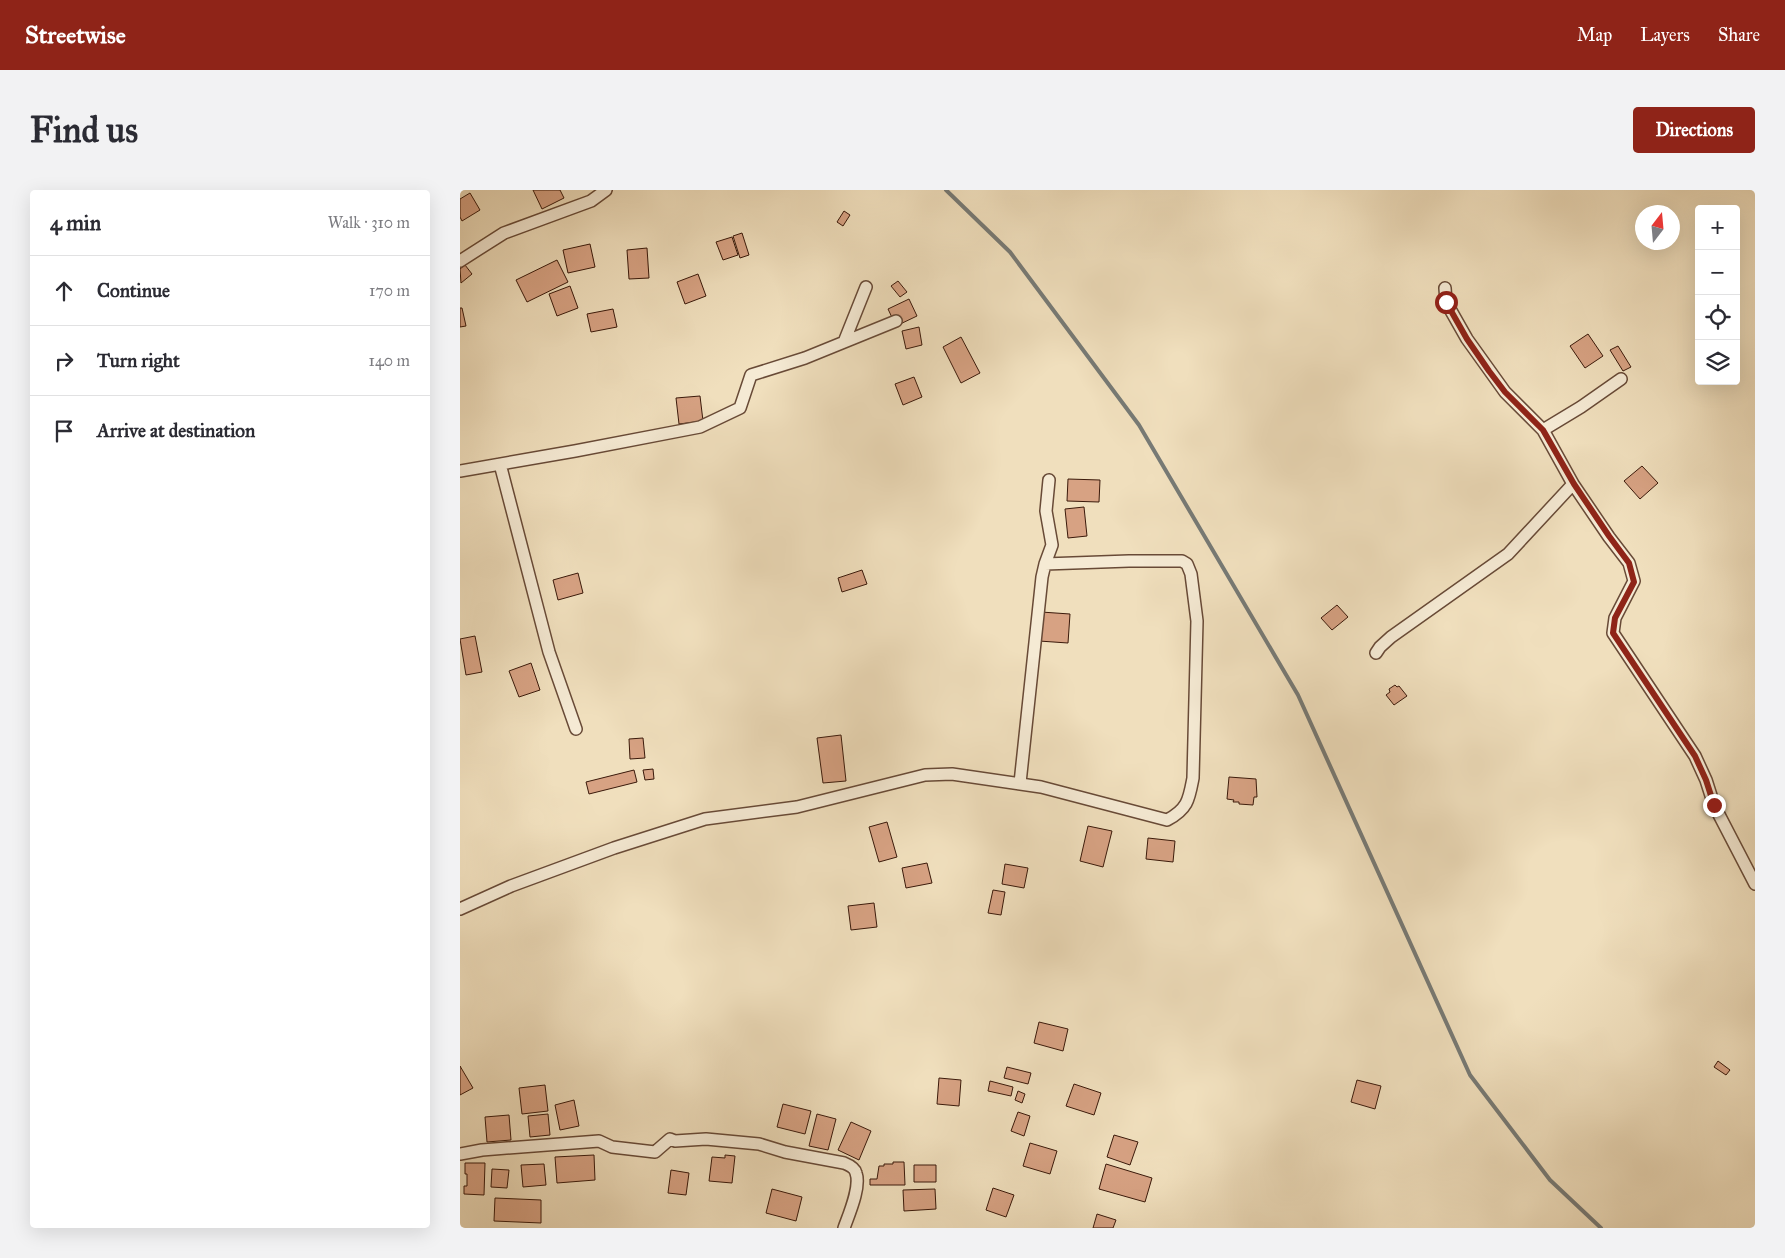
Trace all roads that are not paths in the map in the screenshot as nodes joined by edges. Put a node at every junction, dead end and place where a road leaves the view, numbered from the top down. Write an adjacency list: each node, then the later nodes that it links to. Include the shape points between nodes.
1 (585, 190): 3 (street)
2 (606, 190): 3 (street)
3 (591, 201): 4 (street, via 504,233)
4 (460, 260)
5 (866, 287): 8 (street)
6 (1445, 288): 10 (street, via 1446,302 1467,339 1505,392)
7 (896, 321): 8 (street)
8 (844, 342): 11 (street, via 751,375 740,408 700,427)
9 (1622, 379): 10 (street)
10 (1543, 430): 14 (street)
11 (500, 464): 12 (street); 17 (street, via 549,652)
12 (460, 471)
13 (1049, 480): 15 (street, via 1046,511 1052,545)
14 (1574, 484): 16 (street, via 1508,554 1391,637); 19 (street, via 1629,563 1634,582 1615,618 1613,633 1695,756 1720,820)
15 (1045, 564): 18 (street); 18 (street, via 1182,561 1187,564 1192,574 1197,621 1194,778 1189,800 1177,815 1168,820)
16 (1376, 654)
17 (576, 729)
18 (1020, 783): 20 (street, via 952,774 925,775 797,807 705,820 604,852 511,886)
19 (1755, 884)
20 (460, 909)
21 (460, 1154): 22 (street, via 599,1141 612,1147 655,1152 670,1139 759,1144 844,1163 853,1168 857,1188)
22 (844, 1228)

